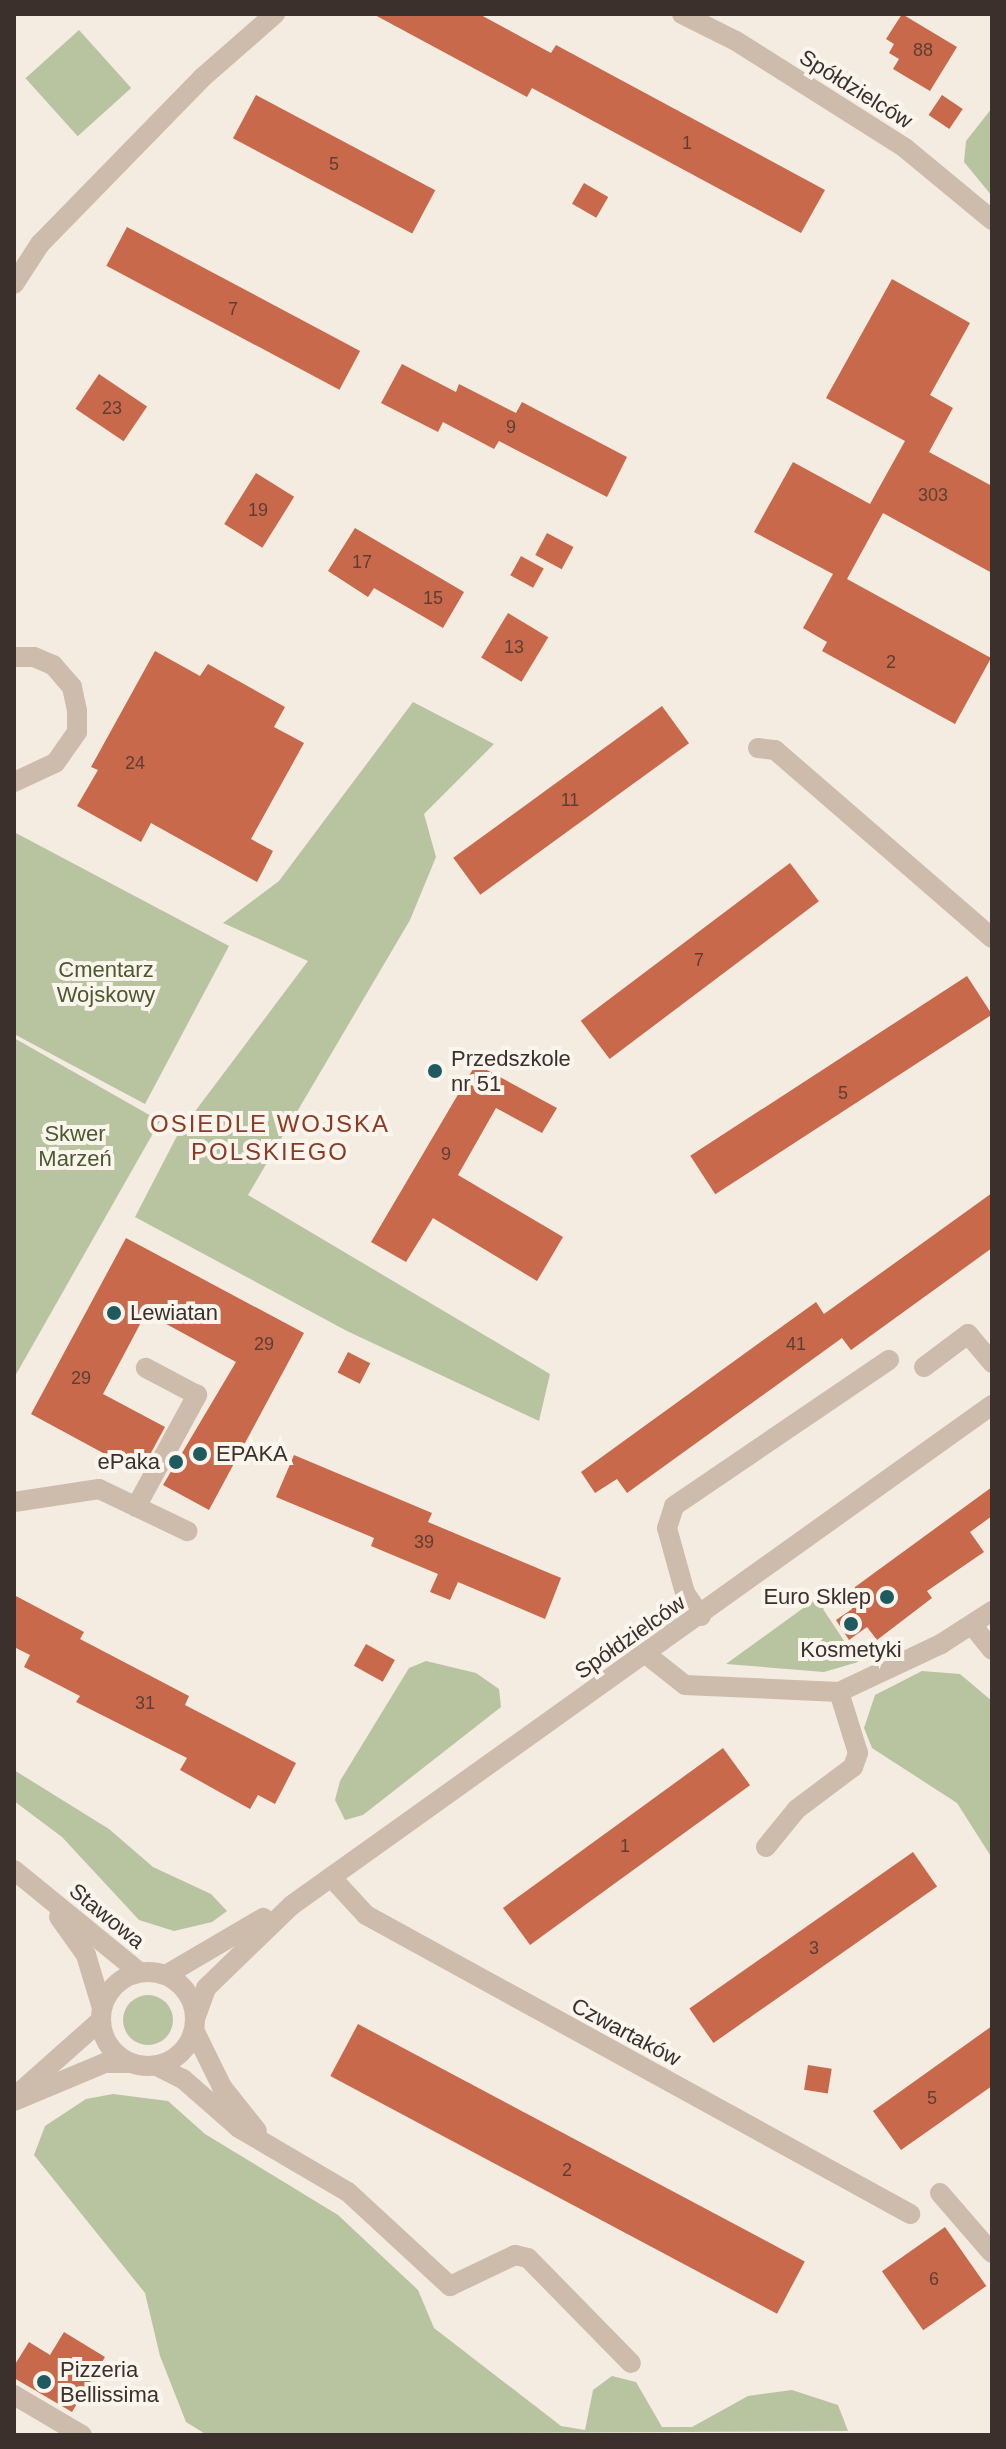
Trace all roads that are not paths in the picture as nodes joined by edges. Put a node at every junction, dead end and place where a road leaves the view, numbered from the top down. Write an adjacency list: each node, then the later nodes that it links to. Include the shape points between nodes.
1 (275, 14): 4 (street, via 203,77 40,244)
2 (682, 14): 3 (street, Spółdzielców, via 736,41 905,148)
3 (992, 220)
4 (14, 284)
5 (14, 657): 7 (street, via 34,657 53,665 72,687 77,732 55,763)
6 (758, 748): 8 (street, via 775,750)
7 (14, 782)
8 (992, 938)
9 (889, 1360): 18 (street, via 674,1506 667,1528 685,1593)
10 (992, 1363): 11 (street, via 968,1334)
11 (924, 1367)
12 (146, 1368): 15 (street, via 197,1395)
13 (992, 1405): 18 (street, Spółdzielców)
14 (14, 1502): 15 (street, via 99,1489)
15 (136, 1507): 16 (street)
16 (187, 1531)
17 (992, 1611): 19 (street)
18 (701, 1616): 21 (street, Spółdzielców)
19 (972, 1625): 20 (street); 22 (street)
20 (992, 1650)
21 (647, 1655): 22 (street, via 685,1685); 25 (street, Spółdzielców)
22 (839, 1692): 23 (street, via 858,1753 853,1767 797,1809)
23 (766, 1847)
24 (14, 1870): 26 (street, Stawowa)
25 (331, 1877): 27 (street, Spółdzielców); 37 (street, Czwartaków, via 366,1915)
26 (45, 1897): 28 (street, Stawowa); 30 (street, Stawowa, via 86,1955)
27 (292, 1905): 29 (street, Spółdzielców); 31 (street, Spółdzielców, via 206,1988)
28 (139, 1972): 29 (street); 30 (street, via 115,1984)
29 (166, 1975): 31 (street, via 187,1991)
30 (101, 2014): 32 (street, via 109,2047); 34 (street)
31 (195, 2023): 33 (street, via 181,2053); 35 (street, via 222,2087)
32 (131, 2063): 33 (street); 34 (street, via 105,2063)
33 (157, 2066): 35 (street, via 183,2079 239,2128)
34 (14, 2101)
35 (264, 2141): 39 (street, via 348,2192 450,2286 515,2255 528,2258)
36 (940, 2193): 38 (street)
37 (910, 2214)
38 (992, 2253)
39 (631, 2363)
40 (14, 2395): 41 (street)
41 (82, 2435)

